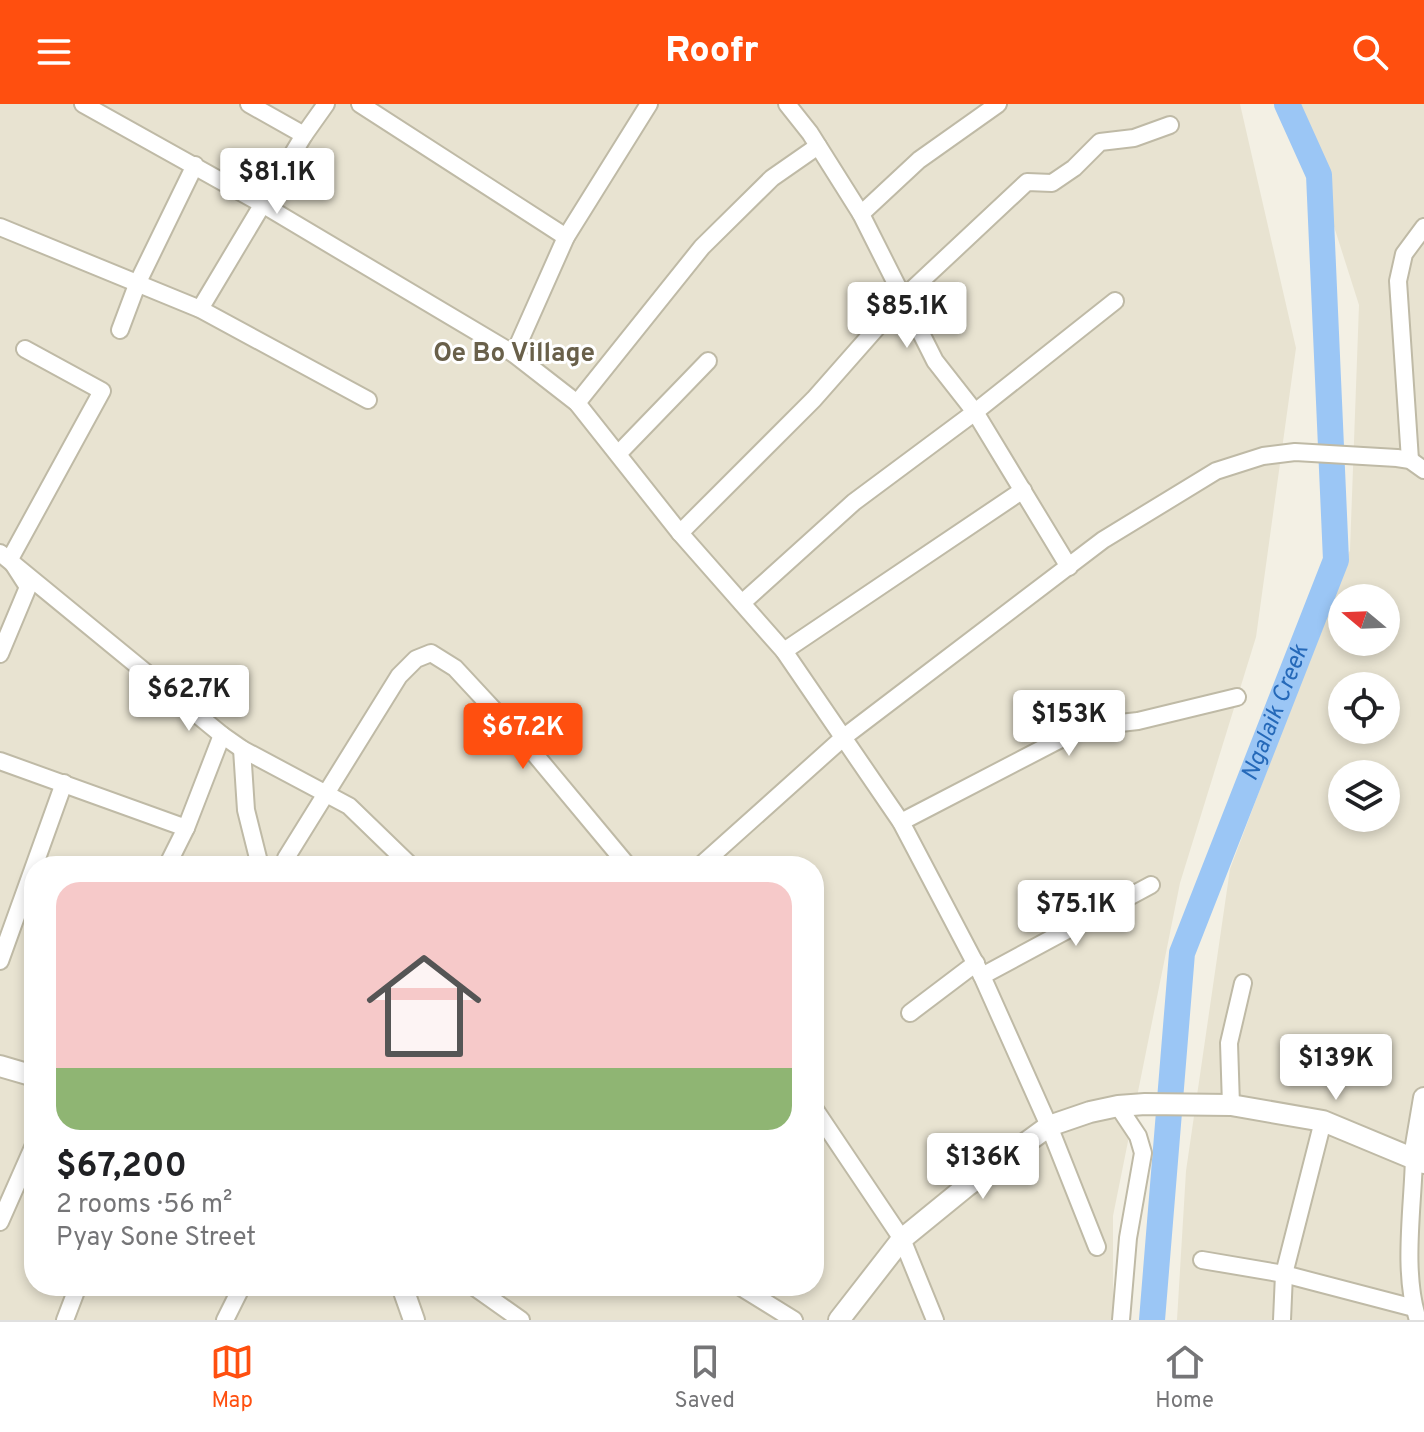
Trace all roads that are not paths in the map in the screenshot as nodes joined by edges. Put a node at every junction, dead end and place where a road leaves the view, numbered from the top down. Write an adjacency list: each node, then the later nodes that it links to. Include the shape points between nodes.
1 (249, 104): 9 (street)
2 (326, 104): 9 (street)
3 (360, 104): 16 (street)
4 (649, 104): 16 (street)
5 (787, 104): 10 (street)
6 (998, 104): 13 (street, via 919,160)
7 (88, 105): 11 (street)
8 (1170, 125): 18 (street, via 1134,138 1100,142 1052,183 1027,182)
9 (304, 135): 12 (street)
10 (818, 146): 13 (street); 26 (street, via 772,178 702,247)
11 (195, 165): 12 (street); 17 (street)
12 (262, 204): 20 (street); 23 (street)
13 (861, 214): 18 (street)
14 (0, 227): 17 (street)
15 (1424, 227): 29 (street, via 1404,254 1398,281)
16 (566, 237): 23 (street)
17 (138, 282): 20 (street); 21 (street)
18 (903, 298): 27 (street, via 935,361); 31 (street, via 814,399)
19 (1115, 301): 27 (street)
20 (200, 309): 25 (street)
21 (120, 330)
22 (25, 349): 32 (street, via 102,391)
23 (514, 354): 26 (street)
24 (708, 361): 28 (street)
25 (368, 400)
26 (577, 403): 28 (street)
27 (975, 412): 30 (street); 34 (street, via 854,502)
28 (618, 454): 31 (street)
29 (1410, 463): 33 (street, via 1295,452 1263,456 1216,471 1103,540)
30 (1023, 490): 33 (street); 37 (street)
31 (680, 533): 34 (street)
32 (5, 556): 36 (street, via 28,587); 40 (street)
33 (1069, 567): 41 (street)
34 (742, 603): 37 (street)
35 (0, 610): 36 (street)
36 (16, 617): 38 (street)
37 (784, 651): 41 (street)
38 (0, 654)
39 (1237, 697): 46 (street, via 1138,721 1084,727)
40 (222, 735): 42 (street); 47 (street)
41 (844, 737): 46 (street); 54 (street)
42 (242, 749): 45 (street); 50 (street, via 246,810)
43 (0, 761): 44 (street)
44 (64, 783): 47 (street); 48 (street)
45 (328, 793): 51 (street); 52 (street); 53 (street, via 399,676 431,653 455,668)
46 (901, 822): 58 (street)
47 (186, 828): 49 (street)
48 (38, 856)
49 (172, 856)
50 (258, 856)
51 (287, 856)
52 (401, 856)
53 (620, 856)
54 (711, 856)
55 (1151, 885): 58 (street)
56 (24, 894): 57 (street)
57 (0, 961)
58 (979, 969): 60 (street); 68 (street)
59 (1243, 983): 64 (street, via 1229,1043)
60 (910, 1013)
61 (0, 1066): 62 (street)
62 (24, 1073)
63 (1424, 1098): 69 (street)
64 (1230, 1104): 65 (street); 66 (street)
65 (1118, 1106): 68 (street); 89 (street, via 1143,1153)
66 (1323, 1121): 69 (street); 75 (street)
67 (824, 1123): 72 (street)
68 (1049, 1126): 72 (street); 73 (street)
69 (1419, 1160): 81 (street, via 1410,1249)
70 (24, 1168): 71 (street)
71 (0, 1222)
72 (902, 1239): 87 (street); 88 (street)
73 (1097, 1247)
74 (1202, 1260): 75 (street)
75 (1284, 1274): 81 (street); 90 (street)
76 (74, 1296): 82 (street)
77 (237, 1296): 83 (street)
78 (406, 1296): 84 (street)
79 (487, 1296): 85 (street)
80 (759, 1296): 86 (street)
81 (1416, 1314)
82 (65, 1320)
83 (225, 1320)
84 (414, 1320)
85 (521, 1320)
86 (794, 1320)
87 (839, 1320)
88 (935, 1320)
89 (1121, 1320)
90 (1282, 1320)

